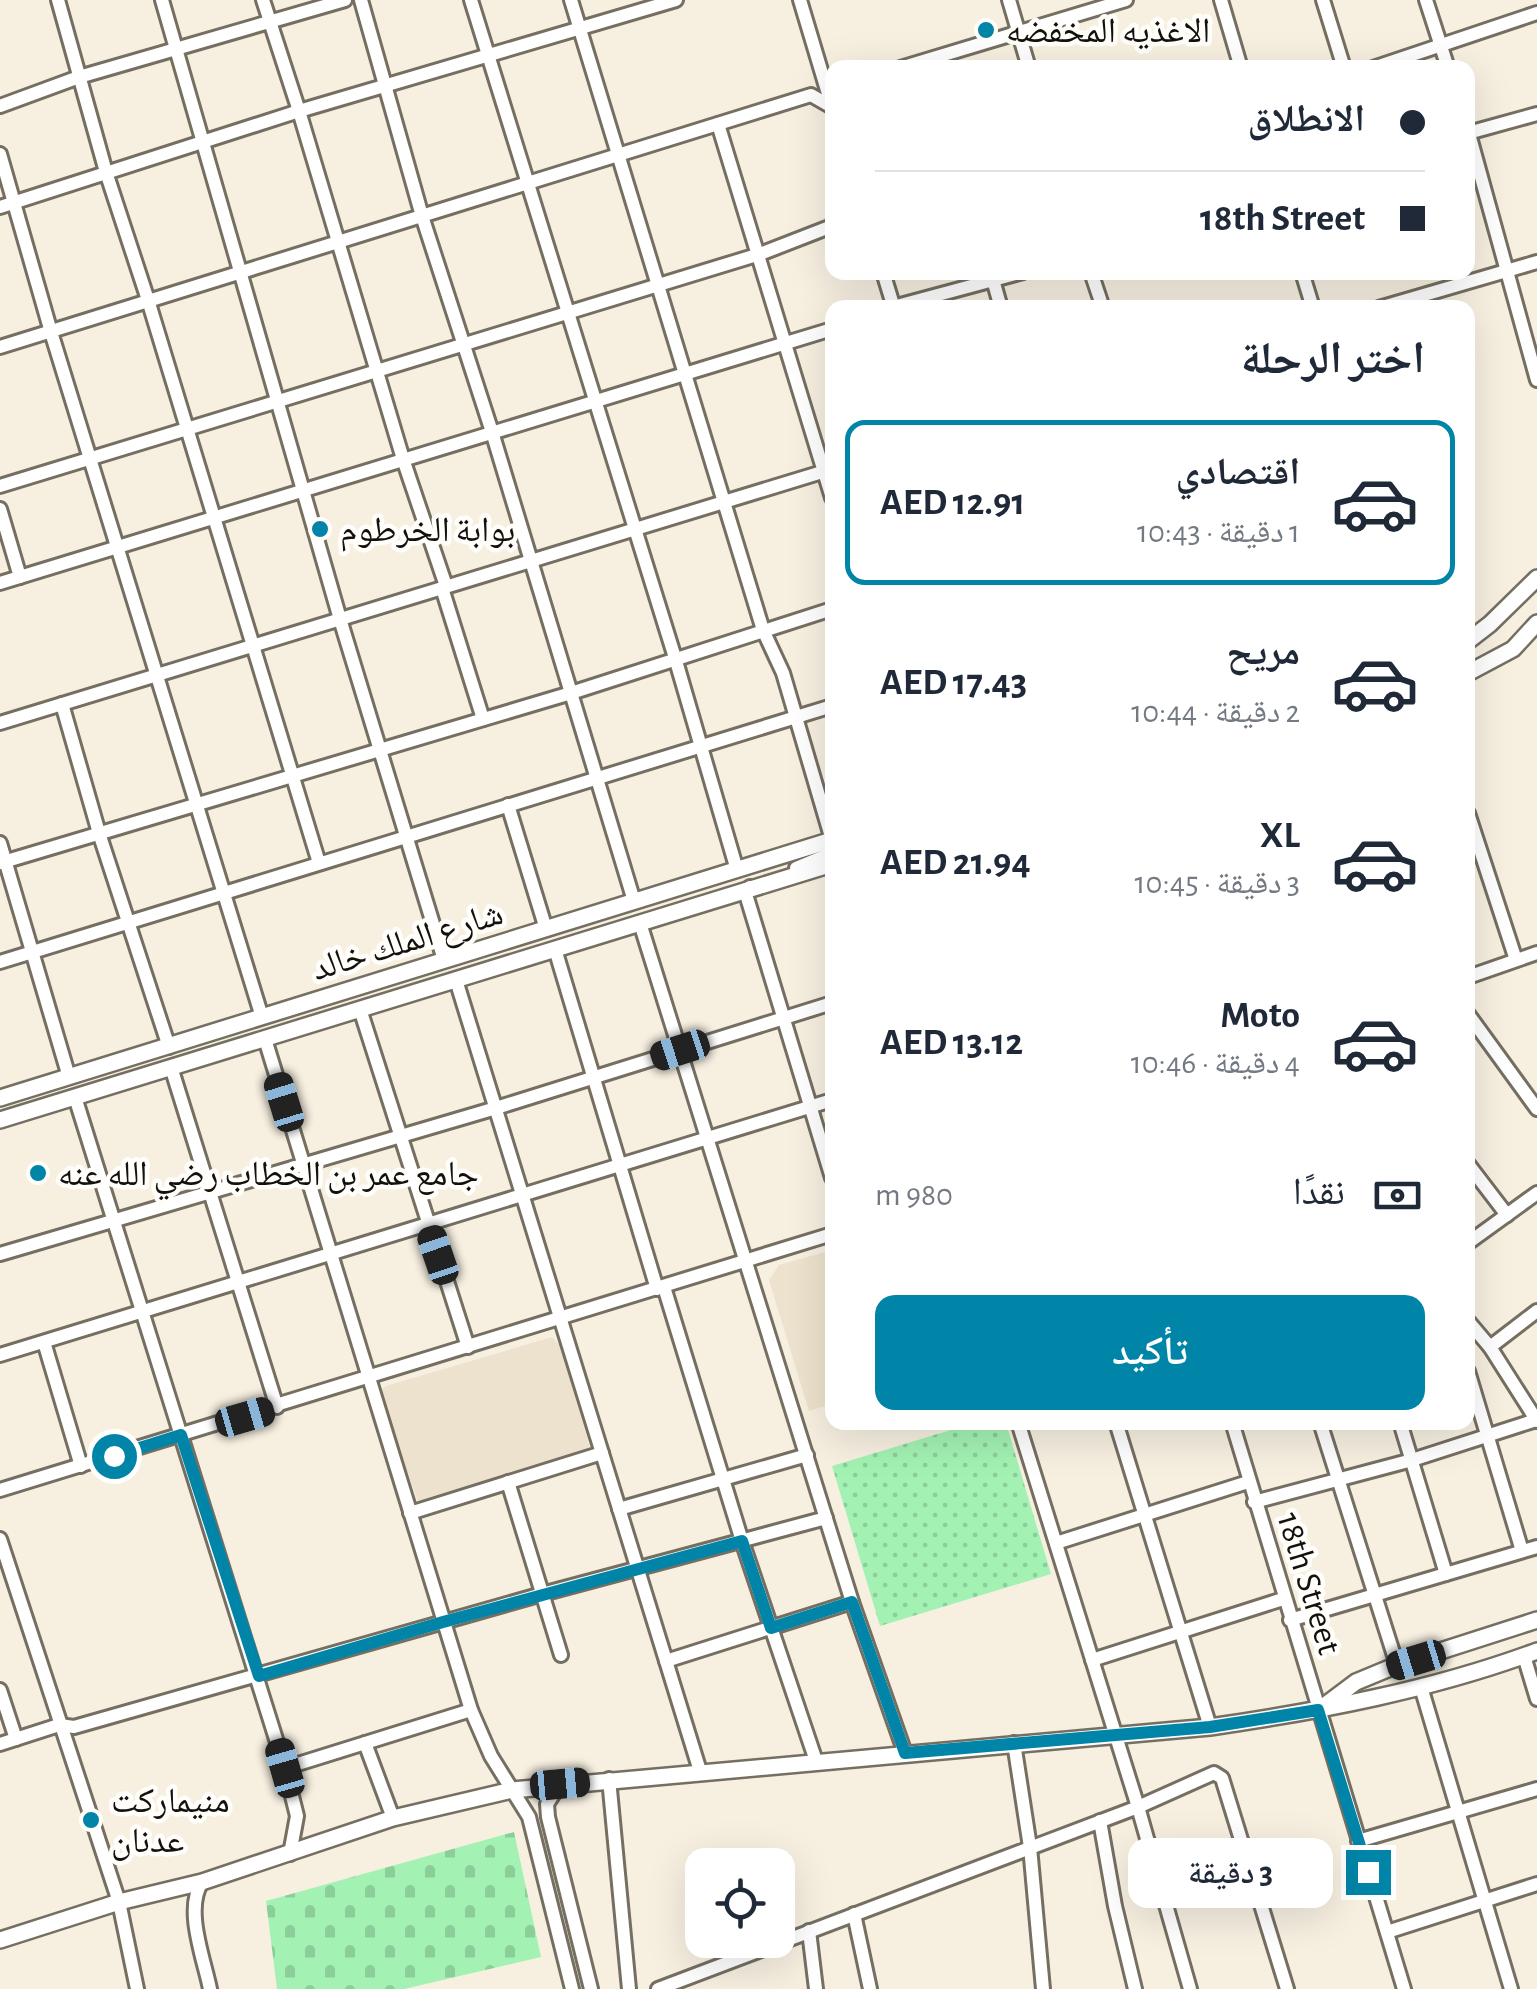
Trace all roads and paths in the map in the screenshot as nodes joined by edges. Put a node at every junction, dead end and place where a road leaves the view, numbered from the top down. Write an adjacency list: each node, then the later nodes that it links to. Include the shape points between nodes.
1 (58, 0): 29 (street)
2 (162, 0): 20 (street)
3 (262, 0): 16 (street)
4 (345, 0): 16 (street)
5 (362, 0): 30 (street)
6 (471, 0): 21 (street)
7 (571, 0): 17 (street)
8 (676, 0): 17 (street)
9 (800, 0): 28 (street)
10 (1009, 0): 18 (street)
11 (1126, 0): 18 (street)
12 (1221, 0): 24 (street)
13 (1322, 0): 25 (street)
14 (1426, 0): 19 (street)
15 (1537, 13): 19 (street)
16 (270, 24): 20 (street); 33 (street)
17 (580, 26): 21 (street); 39 (street)
18 (1018, 31): 22 (street); 23 (street)
19 (1441, 44): 26 (street); 27 (street)
20 (178, 51): 29 (street); 37 (street)
21 (488, 55): 30 (street); 42 (street)
22 (926, 60)
23 (1027, 60)
24 (1239, 60)
25 (1341, 60)
26 (1395, 60)
27 (1446, 60)
28 (825, 67)
29 (79, 78): 32 (street); 41 (street)
30 (385, 86): 33 (street); 44 (street)
31 (825, 103): 35 (street, via 811,94)
32 (0, 106)
33 (299, 112): 37 (street); 46 (street)
34 (1537, 114): 36 (street)
35 (718, 124): 39 (street); 47 (street)
36 (1475, 130)
37 (203, 143): 41 (street); 49 (street)
38 (0, 154): 43 (street)
39 (620, 156): 42 (street); 52 (street)
40 (1475, 158): 50 (street)
41 (106, 172): 43 (street); 53 (street)
42 (531, 184): 44 (street); 56 (street)
43 (7, 205): 58 (street)
44 (422, 216): 46 (street); 59 (street)
45 (825, 229): 47 (street)
46 (339, 243): 49 (street); 62 (street)
47 (760, 254): 52 (street); 60 (street)
48 (1537, 262): 50 (street)
49 (240, 272): 53 (street); 65 (street)
50 (1505, 272): 55 (street); 64 (street)
51 (982, 280): 54 (street)
52 (658, 283): 56 (street); 63 (street)
53 (148, 300): 58 (street); 67 (street)
54 (916, 300)
55 (1407, 300)
56 (568, 310): 59 (street); 66 (street)
57 (825, 331): 60 (street)
58 (51, 332): 61 (street); 69 (street)
59 (464, 344): 62 (street); 68 (street)
60 (785, 344): 63 (street); 71 (street)
61 (0, 347)
62 (378, 370): 65 (street); 70 (street)
63 (685, 375): 66 (street); 75 (street)
64 (1537, 380)
65 (276, 400): 67 (street); 74 (street)
66 (596, 401): 68 (street); 78 (street)
67 (186, 428): 69 (street); 77 (street)
68 (492, 432): 70 (street); 80 (street)
69 (92, 459): 73 (street); 79 (street)
70 (403, 459): 74 (street); 84 (street)
71 (825, 461)
72 (825, 471): 75 (street)
73 (0, 486)
74 (303, 490): 77 (street); 86 (street)
75 (723, 502): 78 (street); 88 (street)
76 (0, 509): 81 (street)
77 (212, 516): 79 (street); 90 (street)
78 (636, 528): 80 (street); 91 (street)
79 (117, 545): 81 (street); 93 (street)
80 (530, 561): 84 (street); 94 (street)
81 (20, 577): 83 (street)
82 (1537, 578): 89 (main road)
83 (0, 582)
84 (443, 587): 86 (street); 98 (street)
85 (825, 611): 88 (street)
86 (340, 618): 90 (street); 101 (street)
87 (1537, 623): 92 (main road, via 1512,648)
88 (763, 630): 91 (street); 97 (street)
89 (1475, 635)
90 (252, 645): 93 (street); 102 (street)
91 (676, 660): 94 (street); 100 (street)
92 (1475, 668)
93 (158, 675): 95 (street); 104 (street)
94 (570, 693): 98 (street); 103 (street)
95 (62, 704): 99 (street); 107 (street)
96 (825, 708): 97 (street)
97 (796, 716): 100 (street); 106 (street)
98 (482, 720): 101 (street)
99 (0, 723)
100 (700, 746): 103 (street); 116 (street)
101 (380, 748): 102 (street); 109 (street)
102 (292, 774): 104 (street); 114 (street)
103 (597, 778): 105 (street); 119 (street)
104 (195, 802): 107 (street); 118 (street)
105 (508, 805): 109 (street); 122 (street)
106 (825, 816)
107 (99, 833): 113 (street); 120 (street)
108 (1475, 834): 127 (street)
109 (406, 836): 114 (street); 126 (street)
110 (825, 842): 116 (main road, شارع الملك خالد)
111 (0, 843): 113 (street)
112 (825, 856): 117 (street)
113 (3, 862): 124 (street)
114 (318, 863): 118 (street)
115 (825, 866): 117 (main road, شارع الملك خالد)
116 (737, 870): 119 (main road, شارع الملك خالد)
117 (744, 890): 121 (main road, شارع الملك خالد); 134 (street)
118 (222, 894): 120 (street); 133 (street)
119 (634, 902): 122 (main road, شارع الملك خالد)
120 (128, 920): 124 (street); 137 (street)
121 (640, 923): 123 (main road, شارع الملك خالد); 138 (street)
122 (546, 929): 126 (main road, شارع الملك خالد)
123 (555, 949): 130 (main road, شارع الملك خالد); 141 (street)
124 (32, 952): 128 (street); 140 (street)
125 (1537, 953): 127 (street)
126 (444, 960): 133 (main road, شارع الملك خالد)
127 (1516, 960): 129 (street)
128 (0, 962)
129 (1475, 975)
130 (456, 980): 132 (main road, شارع الملك خالد); 146 (street)
131 (825, 1005): 134 (street)
132 (360, 1009): 136 (main road, شارع الملك خالد); 149 (street)
133 (262, 1017): 137 (main road, شارع الملك خالد)
134 (786, 1017): 138 (street); 145 (street)
135 (1475, 1024): 147 (street)
136 (265, 1039): 139 (main road, شارع الملك خالد); 152 (street)
137 (169, 1047): 140 (main road, شارع الملك خالد)
138 (680, 1050): 141 (street); 150 (street)
139 (170, 1067): 143 (main road, شارع الملك خالد); 156 (street)
140 (69, 1077): 142 (main road, شارع الملك خالد)
141 (594, 1077): 146 (street); 153 (street)
142 (0, 1098)
143 (75, 1098): 148 (main road, شارع الملك خالد); 159 (street)
144 (825, 1102): 145 (street)
145 (811, 1107): 150 (street); 151 (street)
146 (496, 1108): 149 (street); 157 (street)
147 (1537, 1109)
148 (0, 1120)
149 (401, 1136): 152 (street); 160 (street)
150 (708, 1138): 153 (street); 165 (street)
151 (825, 1154)
152 (303, 1165): 156 (street); 164 (street)
153 (619, 1166): 157 (street); 167 (street)
154 (1475, 1173): 158 (street)
155 (1537, 1192): 158 (street)
156 (210, 1194): 159 (street); 166 (street)
157 (522, 1195): 160 (street); 170 (street)
158 (1507, 1215): 162 (street)
159 (114, 1220): 163 (street); 169 (street)
160 (428, 1225): 164 (street); 174 (street)
161 (825, 1236): 165 (street)
162 (1475, 1238)
163 (0, 1254)
164 (331, 1256): 166 (street); 176 (street)
165 (746, 1261): 167 (street); 188 (street)
166 (236, 1284): 169 (street); 178 (street)
167 (660, 1288): 170 (street); 192 (street)
168 (1537, 1311): 173 (street)
169 (144, 1313): 172 (street); 185 (street)
170 (561, 1320): 174 (street); 187 (street)
171 (1475, 1329): 173 (street)
172 (44, 1342): 175 (street); 190 (street)
173 (1490, 1346): 179 (street)
174 (468, 1347): 176 (street)
175 (0, 1355)
176 (368, 1378): 178 (street); 198 (street)
177 (1475, 1393): 186 (street)
178 (278, 1408): 185 (street)
179 (1536, 1420): 186 (street)
180 (1023, 1430): 203 (street)
181 (1119, 1430): 199 (street)
182 (1234, 1430): 194 (street, 18th Street)
183 (1322, 1430): 191 (street)
184 (1403, 1430): 189 (street)
185 (181, 1435): 190 (street); 222 (street)
186 (1489, 1436): 189 (street); 205 (street)
187 (602, 1453): 193 (street); 197 (street)
188 (806, 1456): 192 (street); 200 (street)
189 (1412, 1460): 191 (street); 207 (street)
190 (81, 1466): 195 (street)
191 (1337, 1479): 196 (street); 209 (street)
192 (724, 1480): 197 (street); 202 (street)
193 (508, 1482): 198 (street); 208 (street)
194 (1248, 1482): 196 (street, 18th Street); 199 (street)
195 (0, 1490)
196 (1254, 1502): 210 (street, 18th Street)
197 (619, 1509): 206 (street)
198 (410, 1513): 214 (street)
199 (1145, 1513): 203 (street); 216 (street)
200 (826, 1518): 202 (street); 211 (street)
201 (0, 1540): 228 (street)
202 (742, 1541): 206 (street); 215 (street)
203 (1056, 1543): 219 (street)
204 (1537, 1547): 205 (street)
205 (1522, 1551): 207 (street)
206 (638, 1570): 208 (street); 220 (street)
207 (1446, 1574): 209 (street)
208 (542, 1594): 214 (street); 218 (street)
209 (1375, 1594): 212 (street); 221 (street)
210 (1283, 1599): 212 (street, 18th Street); 216 (street)
211 (852, 1602): 215 (street); 235 (street)
212 (1290, 1620): 227 (street, 18th Street)
213 (1537, 1620): 221 (main road)
214 (443, 1622): 222 (street); 226 (street)
215 (771, 1628): 220 (street); 236 (street)
216 (1182, 1631): 219 (street); 229 (street)
217 (1530, 1653): 223 (main road); 225 (street)
218 (561, 1655)
219 (1092, 1660): 230 (street)
220 (666, 1661): 238 (street)
221 (1397, 1665): 227 (main road, via 1356,1682)
222 (259, 1676): 228 (street, via 74,1727); 237 (street)
223 (1421, 1687): 227 (main road); 244 (street)
224 (0, 1690): 231 (street)
225 (1537, 1699)
226 (471, 1710): 232 (street); 242 (street)
227 (1318, 1710): 229 (main road); 247 (street, 18th Street)
228 (59, 1725): 231 (street); 253 (street)
229 (1210, 1727): 230 (main road)
230 (1114, 1734): 233 (main road); 243 (street)
231 (16, 1739): 234 (street)
232 (365, 1743): 237 (street); 245 (street)
233 (1014, 1743): 235 (main road); 248 (street)
234 (0, 1744)
235 (905, 1753): 236 (main road)
236 (816, 1761): 238 (main road)
237 (285, 1768): 249 (street, via 298,1816)
238 (700, 1771): 239 (main road)
239 (610, 1779): 240 (main road); 263 (street)
240 (560, 1784): 242 (main road); 262 (street, via 547,1804 548,1817)
241 (1537, 1789): 244 (street)
242 (512, 1790): 245 (main road); 261 (street, via 529,1817)
243 (1138, 1807): 246 (street); 269 (street); 270 (street, via 1205,1774 1222,1778)
244 (1458, 1810): 247 (street); 252 (street)
245 (393, 1818): 249 (main road)
246 (1100, 1821): 248 (street); 268 (street)
247 (1358, 1842): 256 (street, 18th Street)
248 (1030, 1847): 254 (street); 267 (street)
249 (290, 1854): 250 (main road)
250 (202, 1882): 253 (main road); 260 (street, via 195,1910)
251 (1537, 1884): 252 (street)
252 (1486, 1898): 256 (street); 272 (street)
253 (119, 1902): 257 (main road); 259 (street)
254 (854, 1914): 255 (street); 266 (street)
255 (809, 1931): 258 (street); 265 (street)
256 (1387, 1932): 271 (street, 18th Street)
257 (0, 1940)
258 (675, 1986): 264 (street)
259 (137, 1989)
260 (210, 1989)
261 (572, 1989)
262 (591, 1989)
263 (629, 1989)
264 (658, 1989)
265 (816, 1989)
266 (870, 1989)
267 (1042, 1989)
268 (1135, 1989)
269 (1190, 1989)
270 (1288, 1989)
271 (1404, 1989)
272 (1511, 1989)

